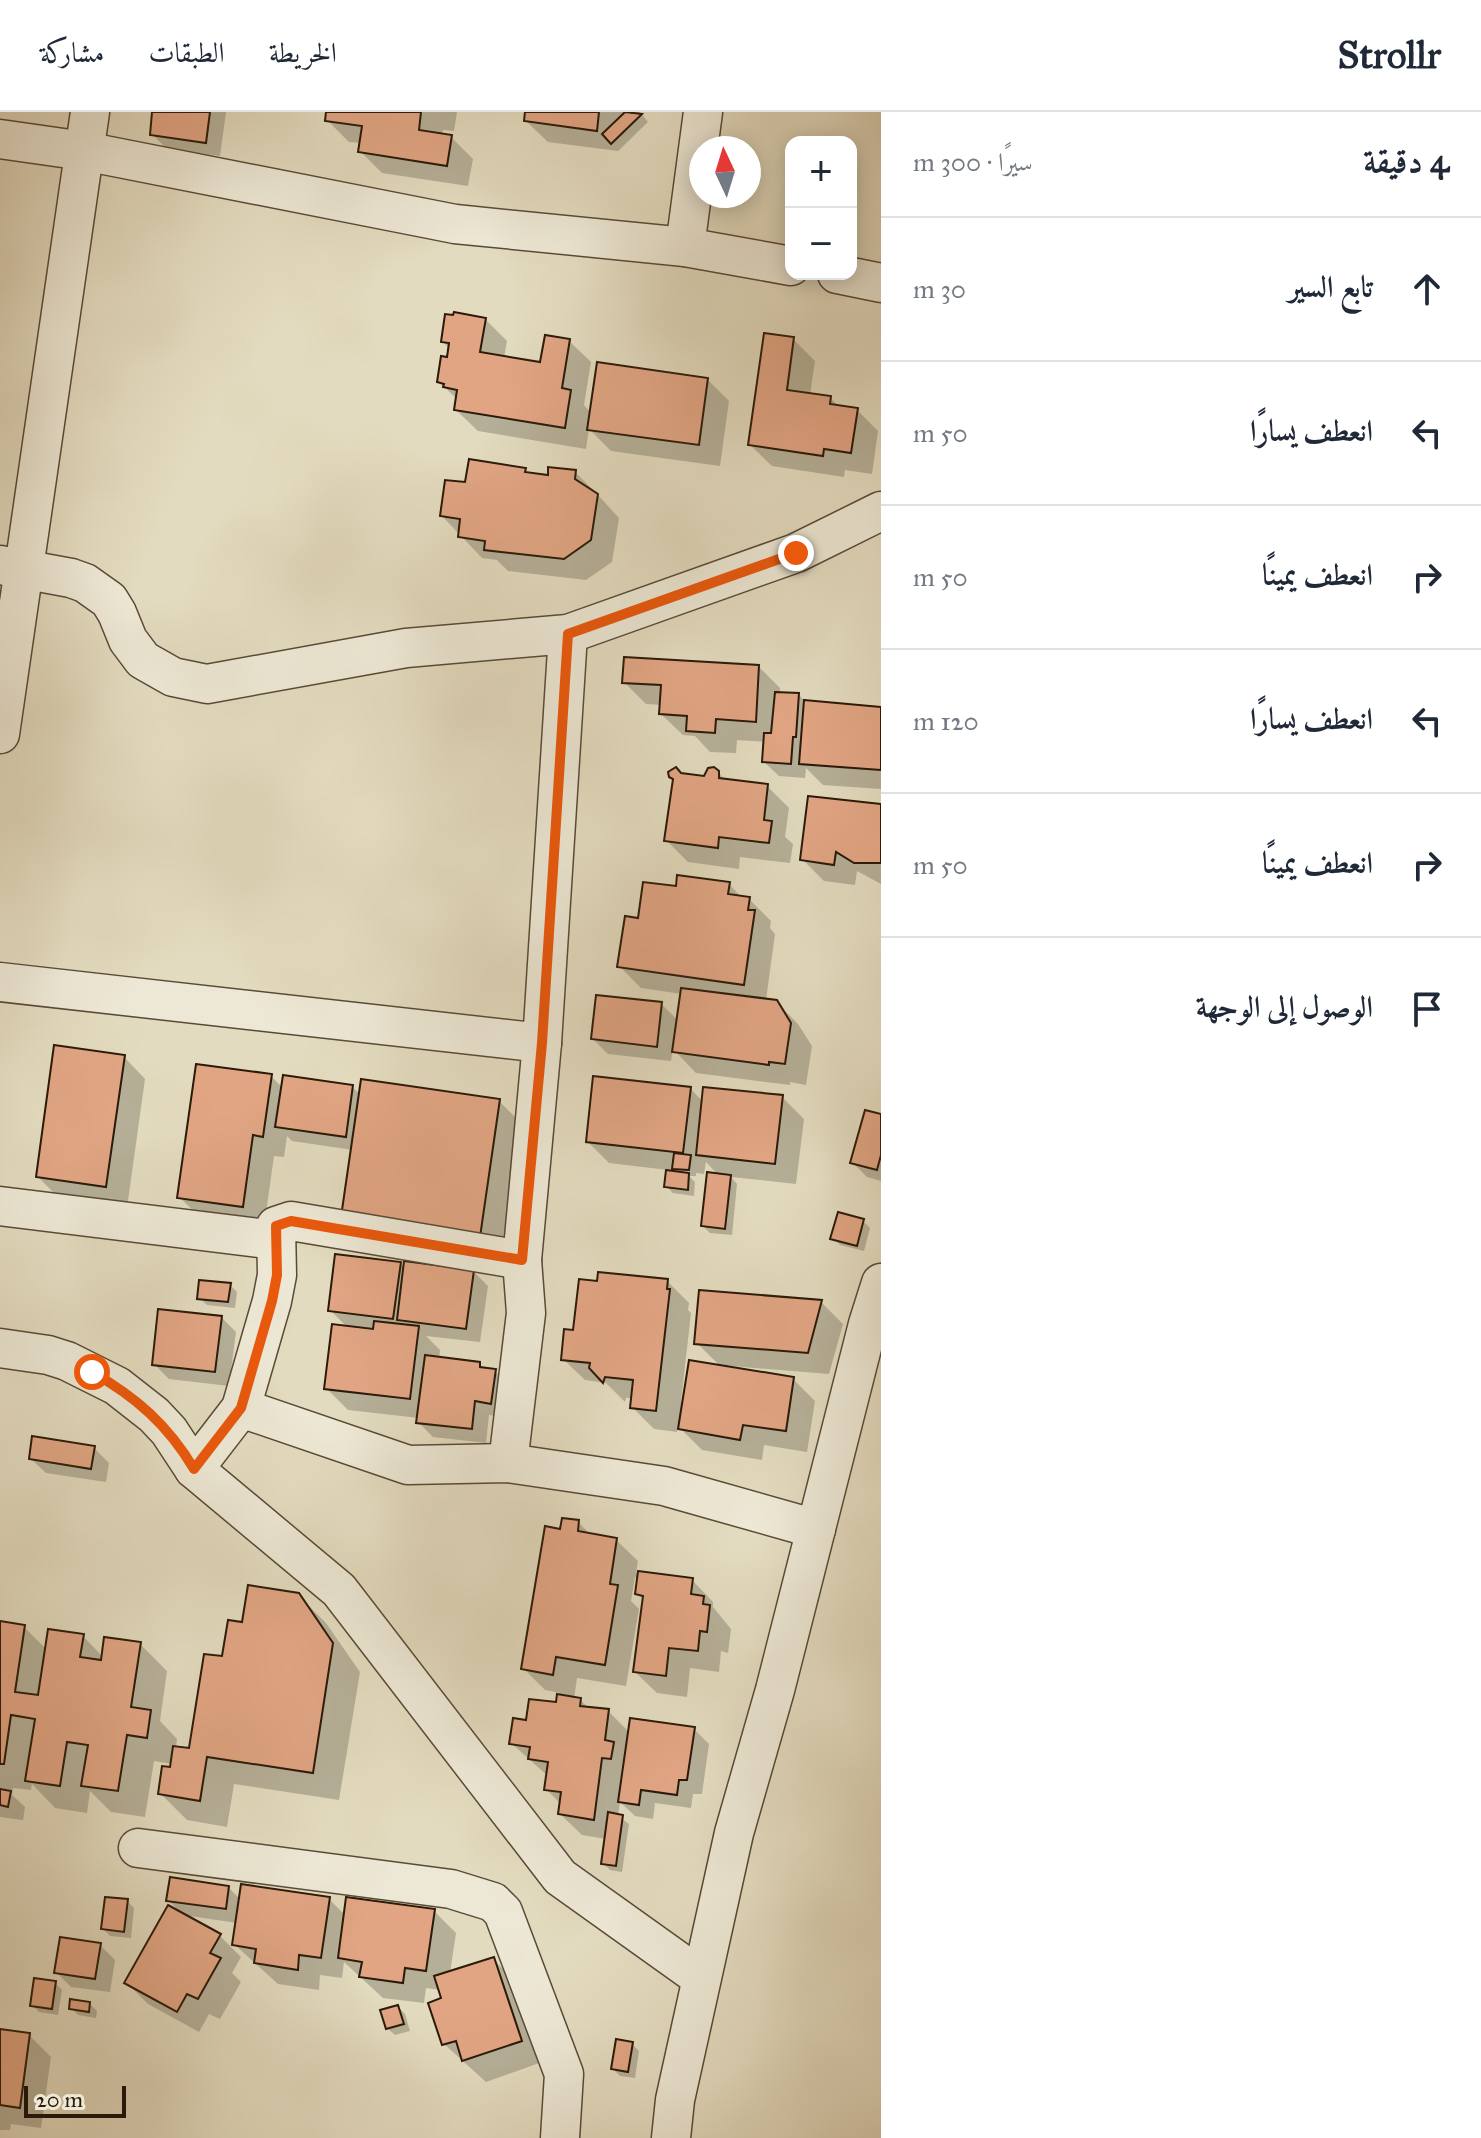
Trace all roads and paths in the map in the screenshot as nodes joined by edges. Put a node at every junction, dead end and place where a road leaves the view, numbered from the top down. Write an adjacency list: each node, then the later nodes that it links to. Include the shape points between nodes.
1 (90, 112): 4 (street)
2 (703, 112): 5 (street)
3 (0, 139): 4 (street)
4 (84, 151): 5 (street, via 455,224); 10 (street)
5 (685, 247): 6 (street)
6 (785, 265)
7 (857, 278): 8 (street)
8 (881, 283)
9 (881, 511): 11 (street, via 796,553)
10 (12, 567): 11 (street, via 71,578 98,590 143,660 173,677 198,683 224,683 406,648); 12 (street)
11 (568, 634): 14 (street)
12 (0, 734)
13 (0, 982): 14 (street)
14 (542, 1043): 17 (street)
15 (0, 1206): 16 (street)
16 (276, 1240): 17 (street, via 276,1226 291,1221); 20 (street, via 272,1301)
17 (522, 1260): 21 (street, via 526,1313)
18 (881, 1283): 23 (street)
19 (0, 1348): 22 (street, via 57,1358 117,1386 161,1423)
20 (241, 1408): 21 (street, via 408,1465); 22 (street)
21 (508, 1463): 23 (street, via 664,1486)
22 (194, 1469): 25 (street, via 339,1590 560,1877)
23 (816, 1529): 25 (street)
24 (138, 1848): 26 (street, via 451,1889 493,1902 503,1912 564,2074)
25 (700, 1977): 27 (street)
26 (560, 2138)
27 (671, 2138)

